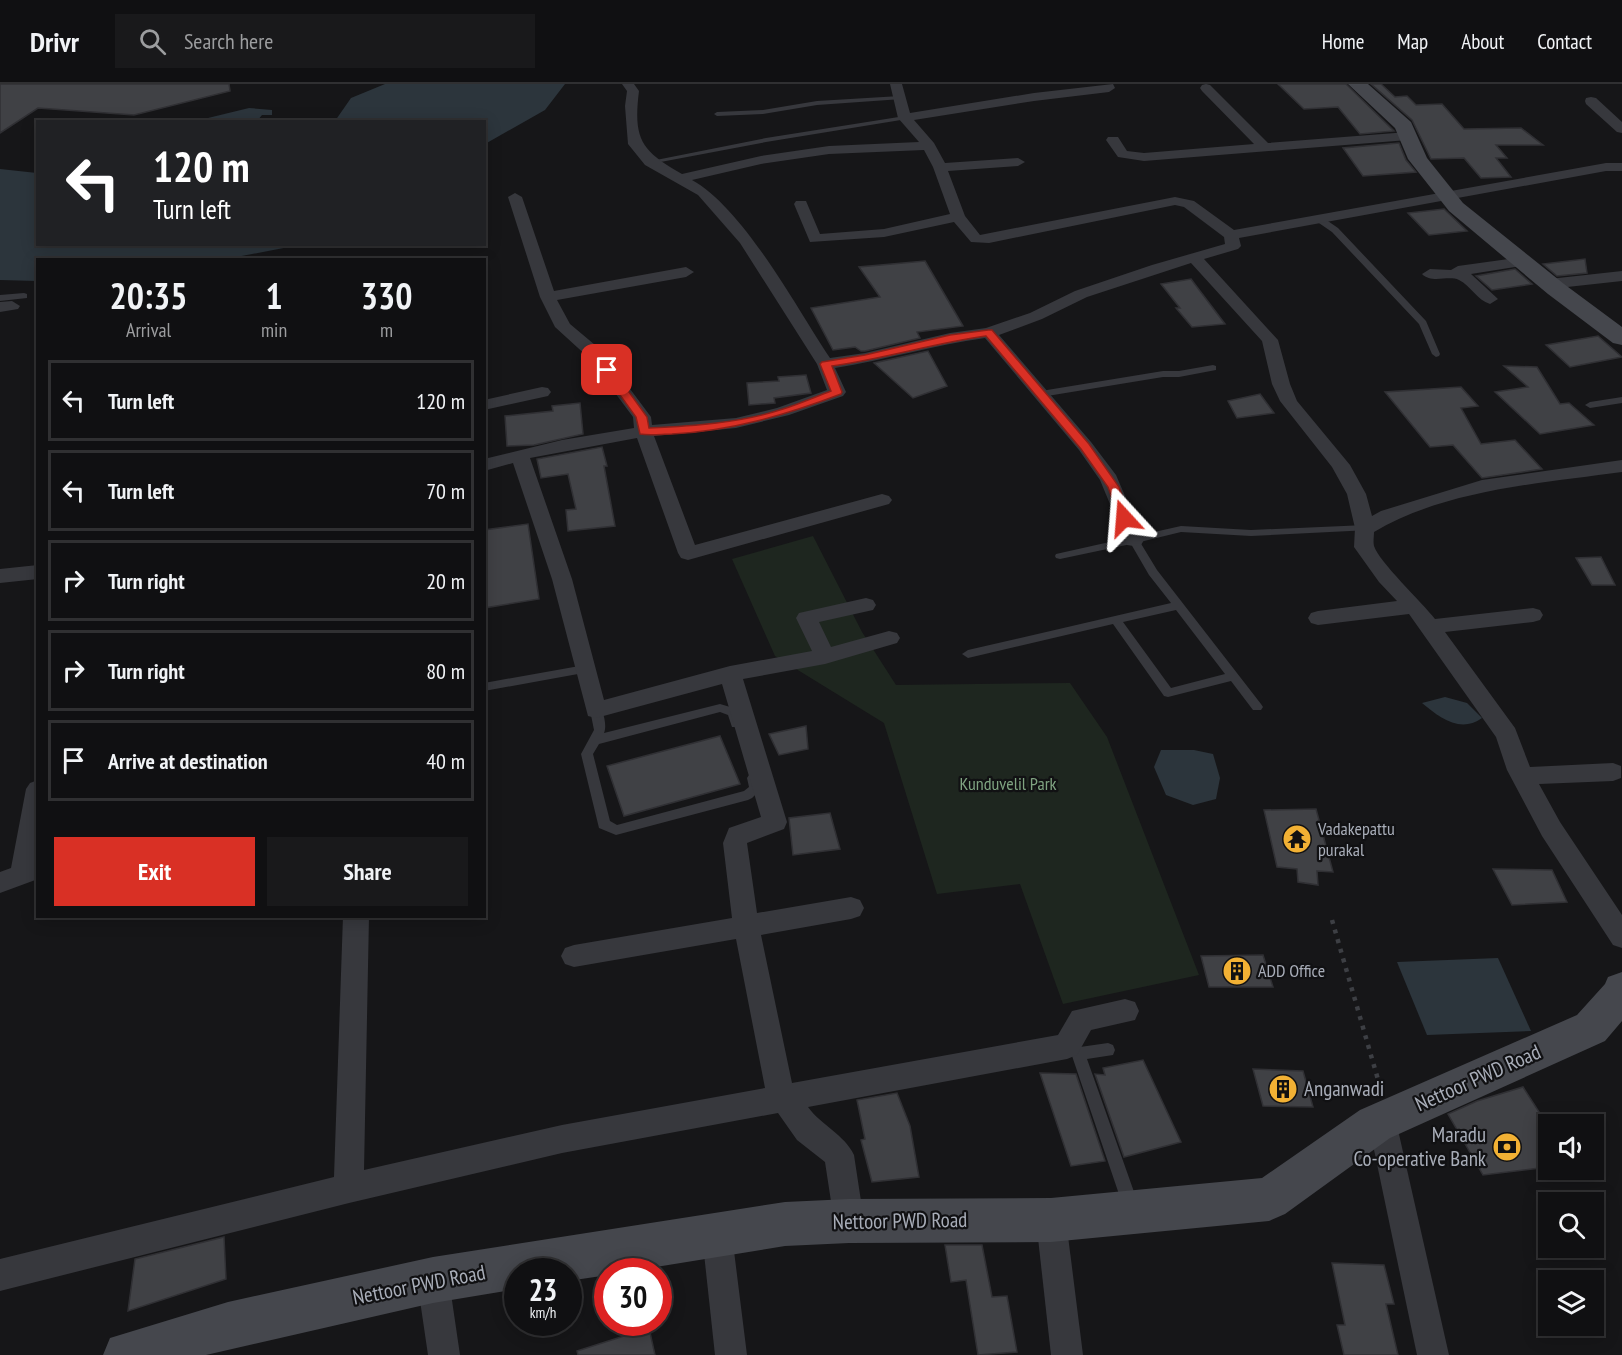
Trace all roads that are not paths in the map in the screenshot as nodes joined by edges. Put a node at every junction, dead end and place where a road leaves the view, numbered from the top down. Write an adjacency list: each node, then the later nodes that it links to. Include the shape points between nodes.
1 (628, 84): 14 (street, via 633,91 634,144)
2 (1107, 84): 8 (street, via 1109,88)
3 (1357, 84): 10 (street, via 1404,126)
4 (1206, 88): 13 (street)
5 (898, 91): 7 (lane, via 763,112); 8 (street)
6 (1591, 101): 9 (street)
7 (717, 114)
8 (905, 118): 12 (street); 14 (lane)
9 (1622, 129)
10 (1408, 136): 13 (street); 19 (street, via 1418,159)
11 (1113, 140): 13 (street, via 1124,154 1144,157)
12 (928, 146): 16 (street); 18 (street, via 818,152 761,160)
13 (1266, 149)
14 (650, 162): 18 (street)
15 (1018, 162): 16 (street)
16 (940, 167): 22 (street)
17 (1622, 167): 19 (street)
18 (679, 179): 37 (street, via 703,192 746,241)
19 (1447, 196): 23 (street); 26 (street)
20 (515, 197): 32 (street)
21 (801, 204): 22 (street, via 815,239 884,233)
22 (958, 217): 24 (street, via 976,240 1175,201 1189,204)
23 (1319, 219): 24 (street); 36 (lane, via 1335,230 1423,323)
24 (1231, 235): 25 (street, via 1233,246)
25 (1195, 258): 34 (street, via 1081,294); 49 (street, via 1270,340 1287,399 1344,469 1358,493)
26 (1523, 262): 29 (street, via 1458,271); 31 (street)
27 (686, 272): 32 (street)
28 (1430, 274): 29 (street)
29 (1462, 275): 33 (street)
30 (1622, 276): 31 (street)
31 (1549, 284): 35 (street)
32 (548, 297): 44 (street, via 563,327 595,354 642,417)
33 (1490, 299)
34 (988, 333): 37 (street); 40 (street)
35 (1622, 338)
36 (1436, 354)
37 (825, 364): 44 (street, via 837,392 748,421)
38 (1213, 368): 40 (lane)
39 (542, 392): 42 (street)
40 (1041, 394): 50 (street, via 1109,479)
41 (1622, 400): 43 (lane)
42 (486, 405)
43 (1590, 405)
44 (644, 432): 45 (street); 48 (street, via 688,553)
45 (520, 454): 46 (street); 64 (street, via 562,579)
46 (486, 464)
47 (1622, 466): 49 (street, via 1482,486 1388,515)
48 (882, 500)
49 (1366, 528): 50 (lane, via 1251,533 1181,529); 56 (street, via 1364,547)
50 (1134, 540): 51 (lane); 55 (lane)
51 (1060, 556)
52 (36, 572): 53 (street)
53 (0, 576)
54 (866, 605): 63 (street, via 806,618)
55 (1179, 605): 59 (lane); 66 (lane)
56 (1414, 606): 58 (street); 60 (street)
57 (1533, 615): 60 (street)
58 (1318, 618)
59 (1116, 620): 62 (lane); 66 (lane, via 1168,693)
60 (1429, 627): 72 (street, via 1507,734)
61 (889, 638): 63 (street)
62 (968, 654)
63 (825, 656): 65 (street)
64 (585, 669): 67 (lane); 69 (street)
65 (730, 674): 69 (street); 77 (street, via 775,822 738,835 735,843)
66 (1235, 676): 68 (lane)
67 (486, 687)
68 (1257, 706)
69 (596, 710): 70 (lane, via 600,730)
70 (595, 740): 70 (lane, via 720,708 733,712 756,788 748,795 616,830 604,824 587,754)
71 (1613, 772): 72 (street)
72 (1522, 776): 78 (street, via 1551,829)
73 (36, 799): 74 (street)
74 (20, 875)
75 (851, 908): 77 (street)
76 (356, 918): 85 (street)
77 (746, 925): 79 (street); 83 (street)
78 (1622, 937)
79 (574, 956)
80 (1621, 995): 84 (street, Nettoor PWD Road, via 1592,1029)
81 (1125, 1011): 83 (street, via 1082,1020 1067,1046)
82 (1108, 1050): 86 (lane, via 1078,1053)
83 (783, 1097): 85 (street, via 562,1139); 88 (street, via 807,1130 839,1155)
84 (1386, 1119): 86 (street, Nettoor PWD Road, via 1269,1199); 97 (street)
85 (349, 1188): 90 (street)
86 (1133, 1212): 87 (street, Nettoor PWD Road)
87 (1051, 1220): 88 (street, Nettoor PWD Road); 96 (street)
88 (849, 1221): 89 (street, Nettoor PWD Road, via 785,1224)
89 (717, 1235): 91 (street, Nettoor PWD Road); 95 (street)
90 (0, 1275)
91 (433, 1280): 92 (street, Nettoor PWD Road); 94 (street)
92 (227, 1340): 93 (street, Nettoor PWD Road)
93 (127, 1355)
94 (444, 1355)
95 (731, 1355)
96 (1067, 1355)
97 (1432, 1355)

